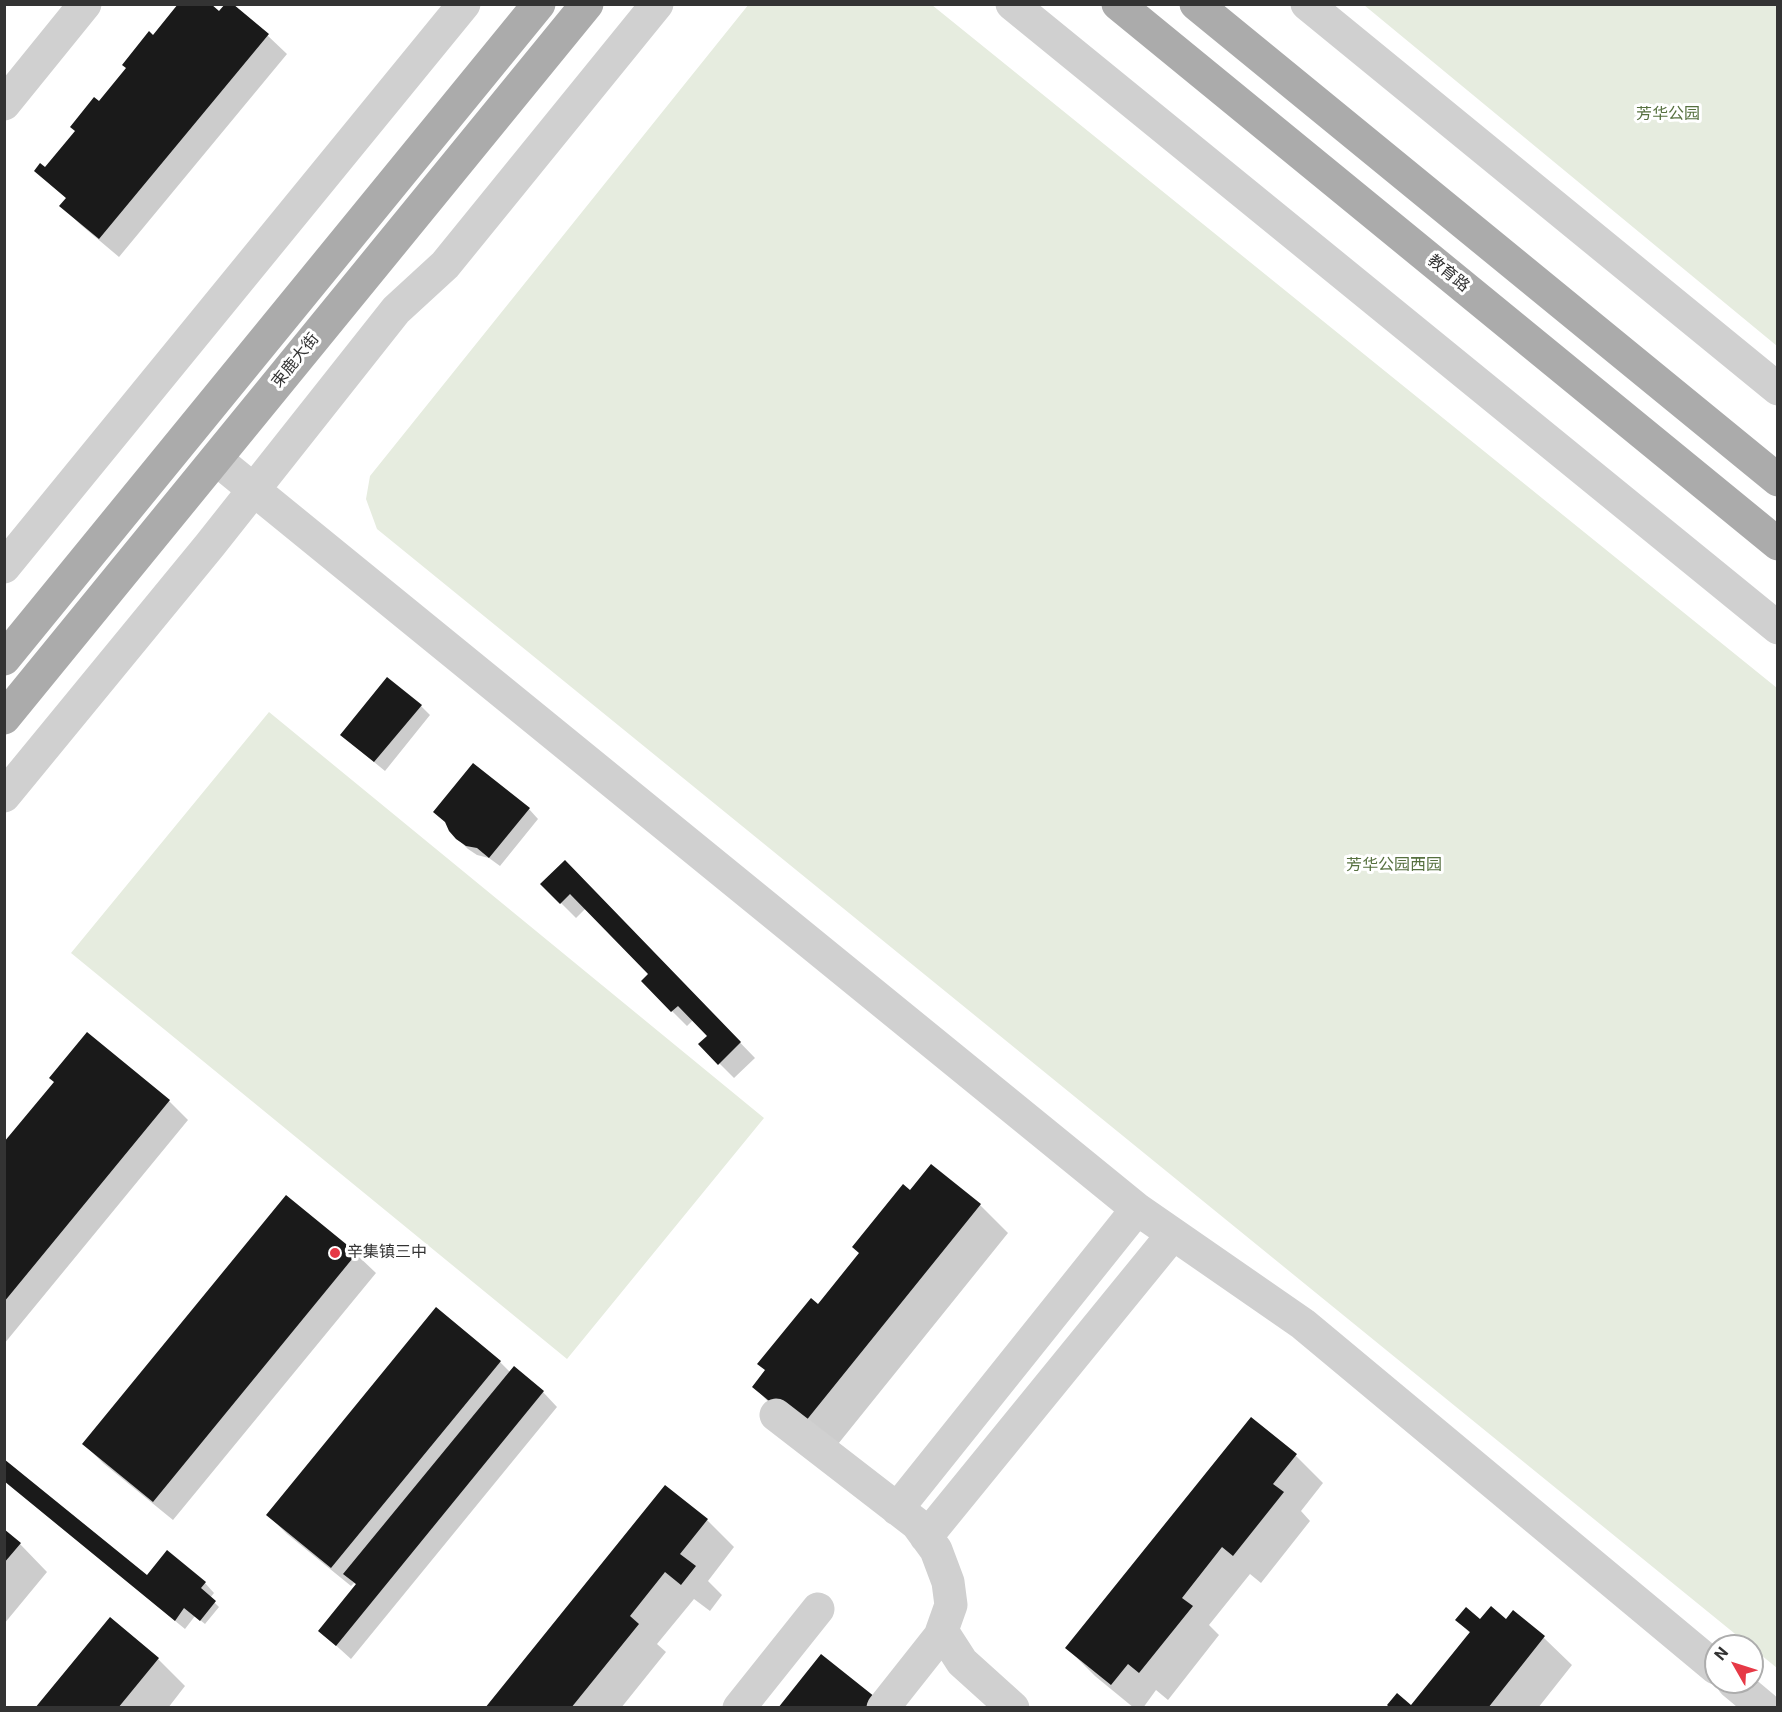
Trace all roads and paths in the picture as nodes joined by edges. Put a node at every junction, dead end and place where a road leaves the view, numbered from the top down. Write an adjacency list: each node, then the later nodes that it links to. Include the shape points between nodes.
1 (85, 4): 10 (street)
2 (464, 4): 16 (street)
3 (539, 4): 18 (main road)
4 (587, 4): 12 (main road, 束鹿大街)
5 (657, 4): 14 (street, via 445,265 396,310)
6 (1012, 4): 17 (street)
7 (1118, 4): 15 (main road, 教育路)
8 (1196, 4): 13 (main road)
9 (1307, 4): 11 (street)
10 (4, 104)
11 (1778, 389)
12 (216, 459): 14 (street); 19 (main road, 束鹿大街)
13 (1778, 480)
14 (254, 490): 20 (street); 21 (street)
15 (1778, 544)
16 (4, 567)
17 (1778, 628)
18 (4, 659)
19 (4, 718)
20 (4, 796)
21 (1137, 1209): 22 (street); 24 (street)
22 (1173, 1234): 25 (street); 28 (street, via 1303,1324)
23 (776, 1415): 24 (street)
24 (897, 1509): 25 (street)
25 (926, 1536): 27 (street, via 948,1582 951,1605)
26 (818, 1609): 30 (street)
27 (942, 1631): 31 (street); 32 (street, via 962,1662)
28 (1704, 1658)
29 (1748, 1694): 33 (street)
30 (739, 1707)
31 (883, 1707)
32 (1012, 1707)
33 (1764, 1707)

